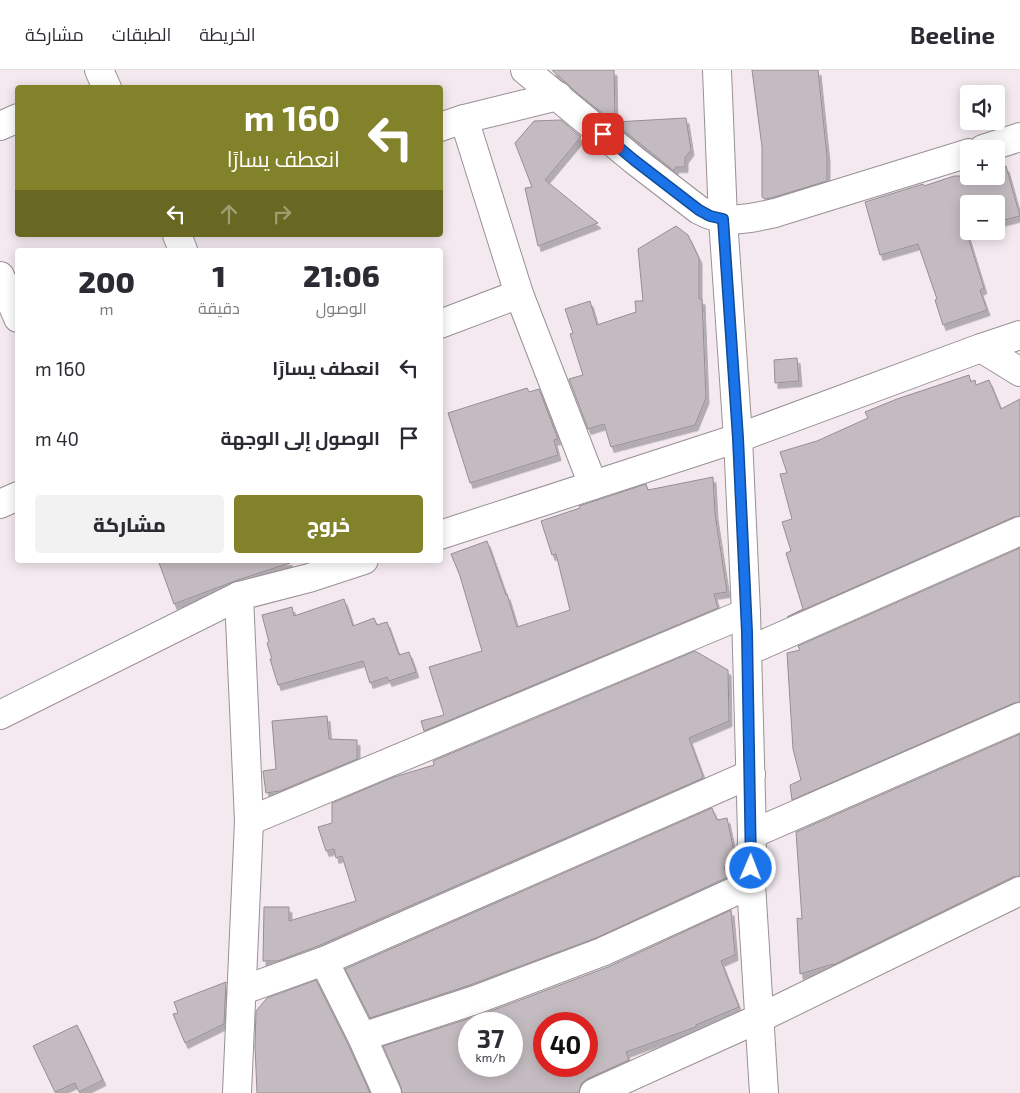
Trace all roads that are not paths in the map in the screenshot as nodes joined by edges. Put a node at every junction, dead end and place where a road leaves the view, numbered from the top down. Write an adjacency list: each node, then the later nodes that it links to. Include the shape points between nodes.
1 (525, 70): 3 (street)
2 (717, 70): 10 (street)
3 (558, 96): 5 (street); 10 (street, via 699,210)
4 (15, 119): 6 (street)
5 (452, 123): 12 (street)
6 (0, 126)
7 (1020, 137): 8 (street)
8 (1005, 142)
9 (960, 156): 10 (street, via 776,213 750,219)
10 (723, 219): 18 (street)
11 (2, 288): 13 (street)
12 (519, 294): 14 (street); 19 (street)
13 (15, 312)
14 (443, 323)
15 (1020, 335): 16 (street)
16 (981, 348): 17 (street); 18 (street)
17 (1020, 372)
18 (738, 438): 19 (street); 27 (street)
19 (593, 486): 23 (street)
20 (15, 497): 21 (street)
21 (0, 504)
22 (1020, 531): 28 (street)
23 (443, 534)
24 (345, 563): 25 (street)
25 (306, 569): 26 (street)
26 (239, 596): 29 (street); 32 (street)
27 (746, 613): 28 (street); 32 (street)
28 (748, 651): 31 (street)
29 (0, 715)
30 (1020, 717): 33 (street)
31 (751, 774): 33 (street); 36 (street)
32 (249, 822): 37 (street)
33 (752, 834): 34 (street)
34 (751, 884): 38 (street); 39 (street, via 602,952 475,1000)
35 (1020, 891): 38 (street)
36 (324, 962): 37 (street); 39 (street)
37 (243, 990): 40 (street)
38 (760, 1018): 42 (street); 43 (street)
39 (362, 1037): 41 (street)
40 (237, 1093)
41 (387, 1093)
42 (594, 1093)
43 (764, 1093)

